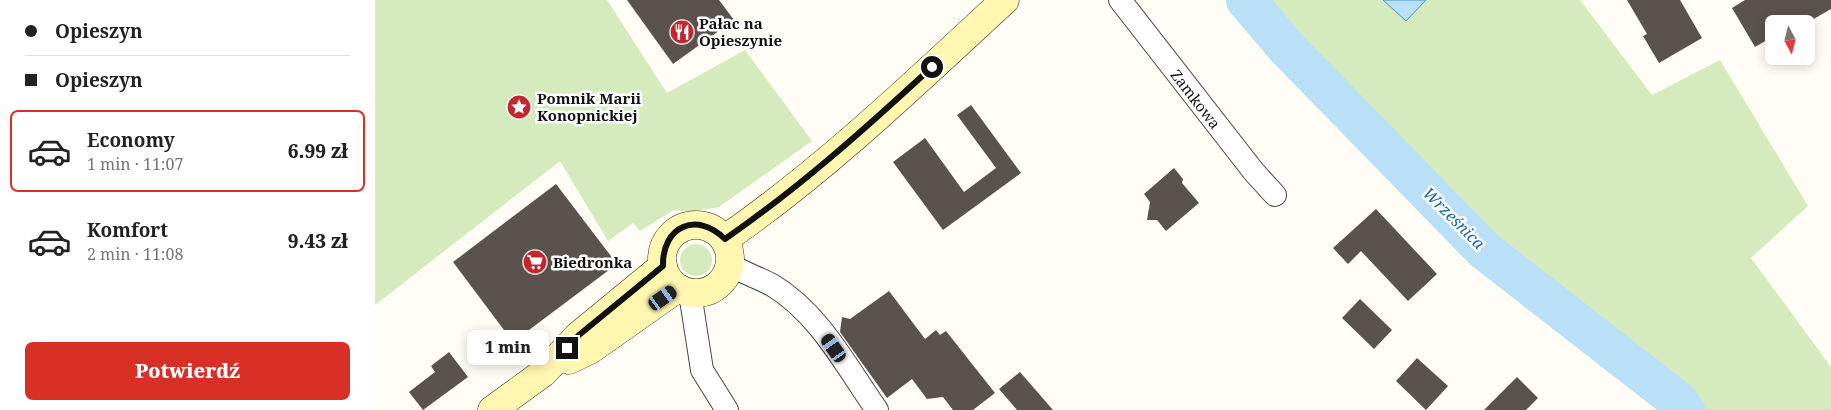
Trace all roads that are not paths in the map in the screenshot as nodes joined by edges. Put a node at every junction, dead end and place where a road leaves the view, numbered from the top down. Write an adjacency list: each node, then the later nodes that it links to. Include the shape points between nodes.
1 (1005, 0): 4 (street, via 859,134 761,214)
2 (1120, 0): 3 (street, Zamkowa)
3 (1275, 195)
4 (728, 252): 5 (street, via 716,230 703,224 689,225 677,230 667,240 662,252); 6 (street, via 725,278 716,287 704,293); 10 (street, via 747,275 771,285 813,318)
5 (663, 266): 6 (street, via 668,278); 7 (street, via 579,335)
6 (684, 290): 7 (street, via 589,350); 9 (street, via 702,370)
7 (543, 373): 8 (street)
8 (492, 410)
9 (727, 410)
10 (877, 410)

